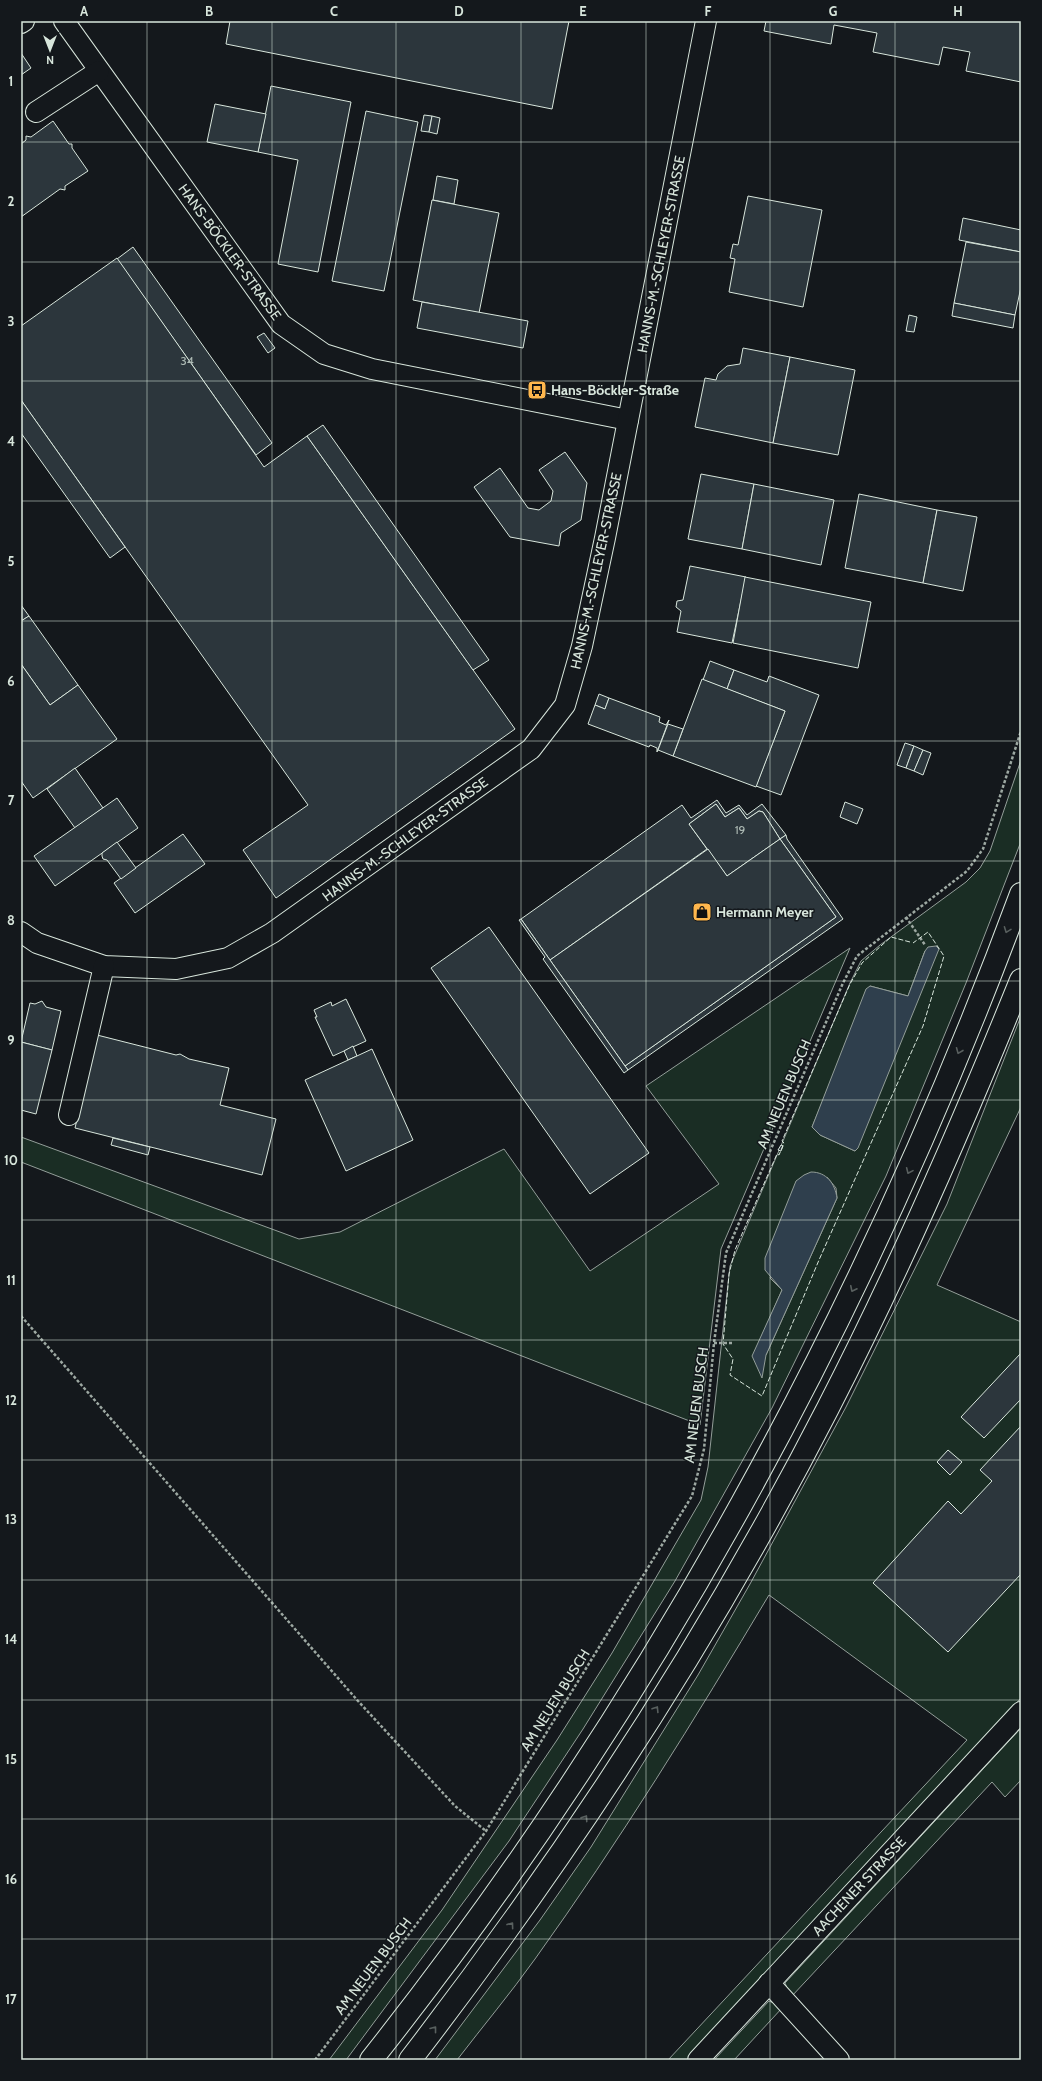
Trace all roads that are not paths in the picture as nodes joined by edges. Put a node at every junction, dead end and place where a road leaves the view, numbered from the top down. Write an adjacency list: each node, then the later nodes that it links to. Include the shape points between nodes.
1 (24, 21): 4 (street)
2 (64, 21): 5 (street, HANS-BÖCKLER-STRASSE)
3 (706, 21): 7 (street, HANNS-M.-SCHLEYER-STRASSE)
4 (21, 23)
5 (99, 71): 6 (street); 7 (street, HANS-BÖCKLER-STRASSE, via 281,324 324,354 372,369)
6 (36, 112)
7 (628, 420): 10 (street, HANNS-M.-SCHLEYER-STRASSE, via 582,646 565,705 531,749 272,933 228,958 176,969)
8 (1021, 894): 15 (highway, one-way to 15, via 904,1182 820,1356 749,1491 651,1659 549,1817 457,1948)
9 (21, 932): 10 (street, HANNS-M.-SCHLEYER-STRASSE, via 37,943)
10 (104, 966): 12 (street)
11 (1021, 980): 16 (highway, one-way to 11, via 486,1959 590,1811 679,1673 760,1534 827,1410 906,1251 972,1101)
12 (69, 1115)
13 (1021, 1712): 14 (street, AACHENER STRASSE)
14 (769, 1983): 17 (street, AACHENER STRASSE); 18 (street)
15 (371, 2060)
16 (410, 2060)
17 (698, 2060)
18 (839, 2060)

